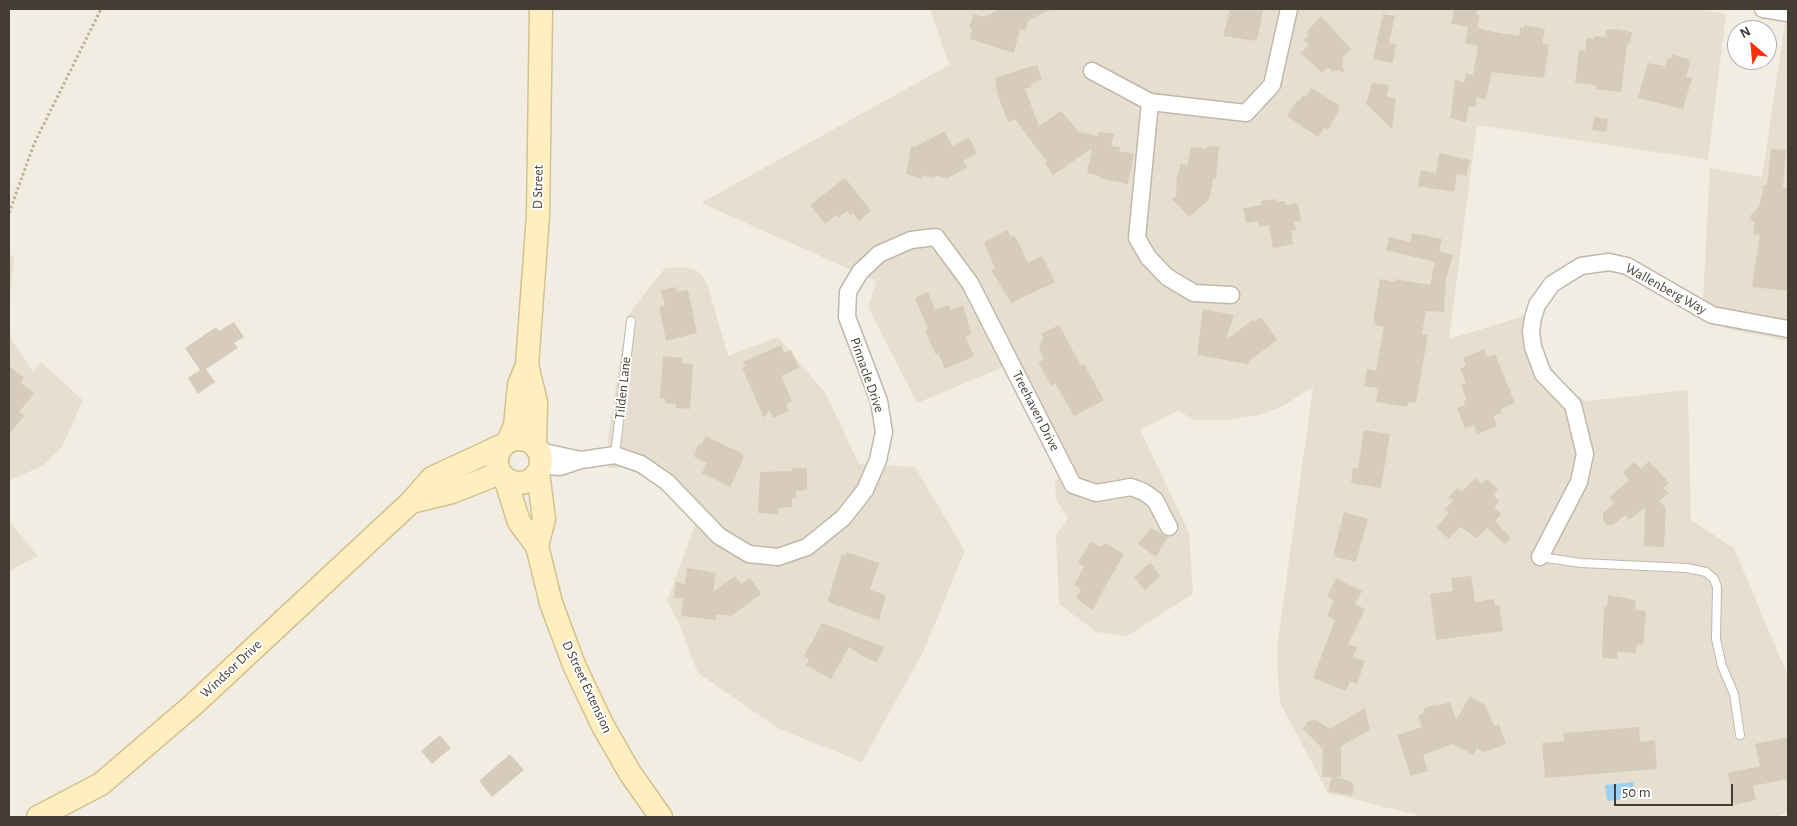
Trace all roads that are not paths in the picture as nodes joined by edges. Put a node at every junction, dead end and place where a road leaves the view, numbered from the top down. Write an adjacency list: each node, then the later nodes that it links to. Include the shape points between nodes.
1 (541, 9): 11 (street, D Street, via 538,215)
2 (1289, 9): 6 (street, via 1272,85 1246,113)
3 (1763, 9): 4 (street)
4 (1788, 13)
5 (1092, 72): 6 (street)
6 (1150, 102): 8 (street, via 1137,238 1148,257 1167,277 1194,293)
7 (936, 237): 13 (street, Pinnacle Drive, via 911,240 879,254 860,272 848,292 847,317 879,401 884,432 878,460 865,490 842,518 807,547 778,557 749,554 719,536 667,482 641,464); 17 (street, Treehaven Drive, via 970,283 1073,484 1096,492 1131,487 1144,492 1155,500)
8 (1231, 295)
9 (630, 320): 13 (lane, Tilden Lane)
10 (1788, 328): 19 (street, Wallenberg Way, via 1712,315 1627,266 1609,262 1581,266 1552,284 1535,311 1533,347 1543,374 1573,405 1585,454 1579,482)
11 (527, 365): 12 (street, D Street, via 519,385 515,426); 14 (street, D Street, via 536,402)
12 (505, 443): 14 (street, via 522,438); 15 (street, via 496,458); 16 (street, Windsor Drive, via 432,478)
13 (615, 455): 14 (street, Pinnacle Drive, via 560,467)
14 (538, 459): 15 (street, via 533,478 519,483); 18 (street, D Street Extension, via 544,519)
15 (502, 476): 16 (street, Windsor Drive); 18 (street, D Street Extension, via 519,522)
16 (411, 502): 21 (street, Windsor Drive, via 193,705 101,784)
17 (1169, 527)
18 (537, 546): 22 (street, D Street Extension, via 551,603 574,665 603,726)
19 (1540, 557): 20 (lane, via 1580,563 1687,568 1706,572 1714,579 1717,587 1716,639 1722,666 1734,694)
20 (1740, 734)
21 (38, 817)
22 (661, 817)

